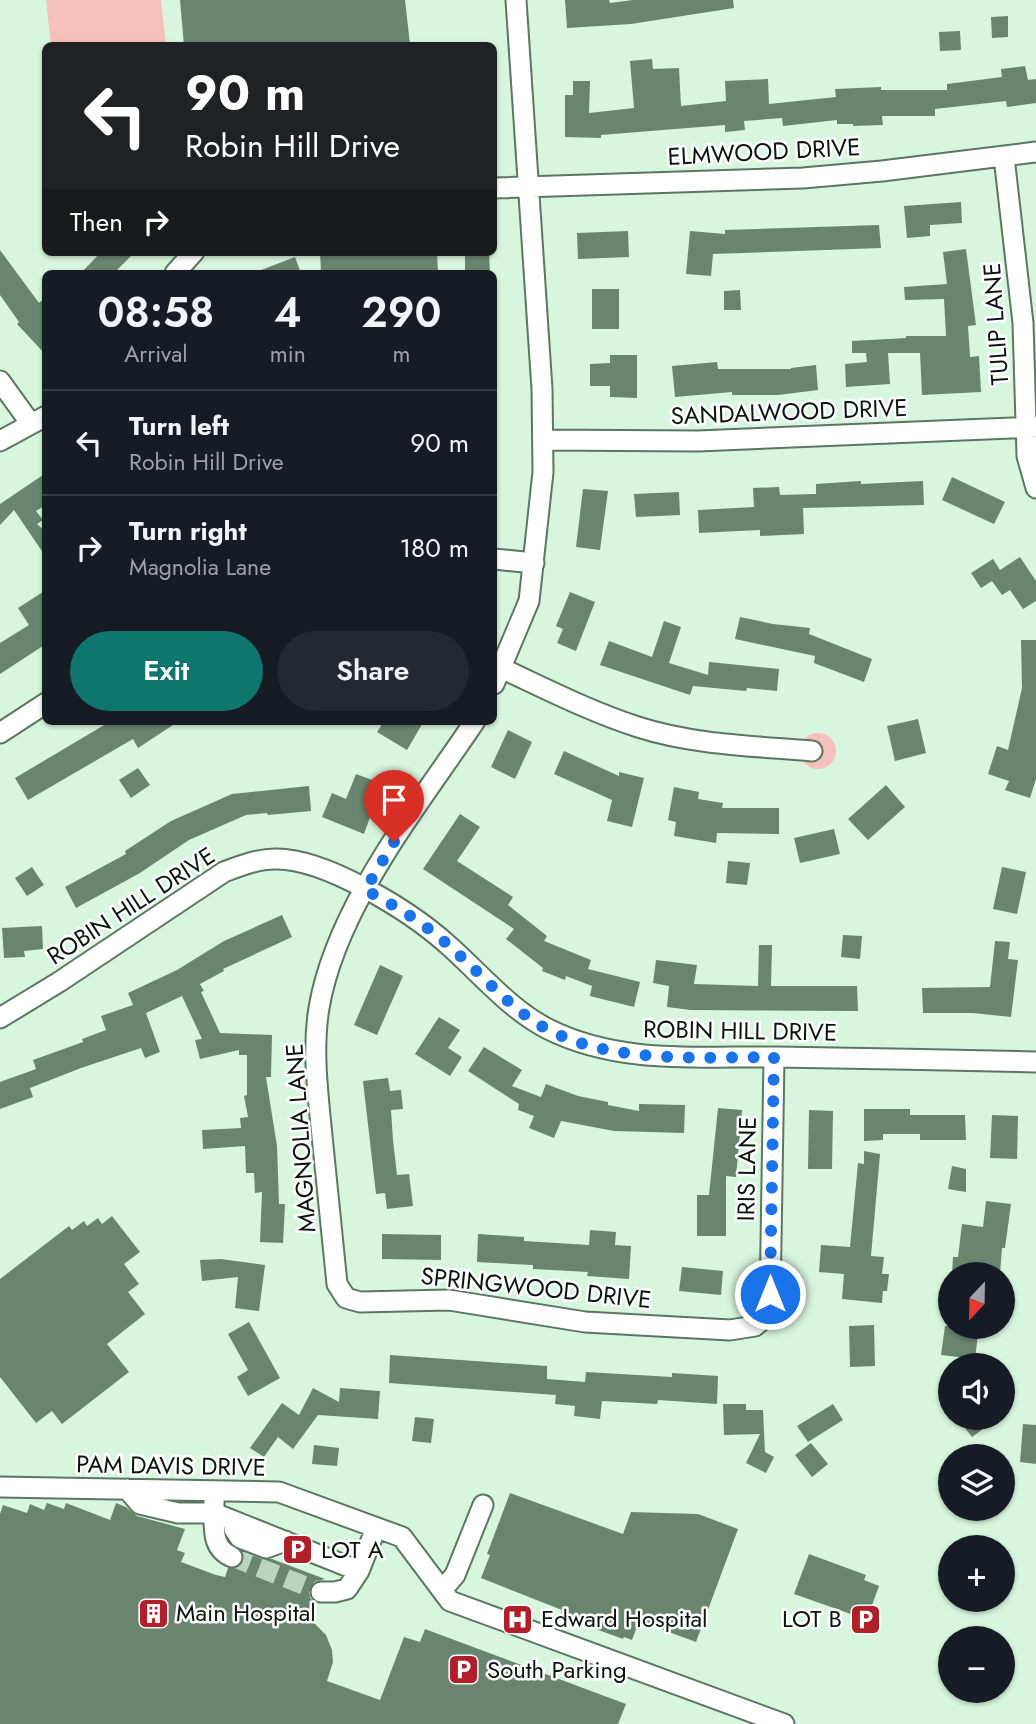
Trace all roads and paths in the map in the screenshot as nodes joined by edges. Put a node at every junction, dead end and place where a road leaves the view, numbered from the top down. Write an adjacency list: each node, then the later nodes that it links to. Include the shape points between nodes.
1 (516, 0): 4 (street)
2 (1036, 152): 3 (street, ELMWOOD DRIVE)
3 (1004, 157): 4 (street, ELMWOOD DRIVE, via 803,178); 10 (street, TULIP LANE)
4 (530, 186): 5 (street, ELMWOOD DRIVE); 11 (street)
5 (497, 188)
6 (191, 256): 7 (street)
7 (179, 270)
8 (0, 381): 9 (street)
9 (38, 420): 12 (street)
10 (1031, 427): 11 (street, SANDALWOOD DRIVE, via 698,441); 13 (street, TULIP LANE, via 1027,456)
11 (544, 440): 15 (street)
12 (0, 441)
13 (1036, 488)
14 (497, 559): 15 (street)
15 (534, 564): 16 (street, via 529,601)
16 (497, 676): 20 (street, via 640,728 731,745)
17 (42, 706): 19 (street)
18 (472, 725): 21 (street, MAGNOLIA LANE)
19 (0, 733)
20 (812, 751)
21 (365, 890): 22 (street, ROBIN HILL DRIVE, via 306,862 275,859 240,865); 23 (street, ROBIN HILL DRIVE, via 445,942 531,1020 573,1039 662,1058); 25 (street, MAGNOLIA LANE, via 330,964 316,1038 337,1284)
22 (0, 1018)
23 (774, 1057): 24 (street, ROBIN HILL DRIVE); 26 (street, IRIS LANE, via 771,1304)
24 (1036, 1062)
25 (345, 1298): 26 (street, SPRINGWOOD DRIVE, via 360,1302 449,1300 585,1322 730,1329)
26 (762, 1322)
27 (0, 1487): 28 (street, PAM DAVIS DRIVE)
28 (127, 1489): 29 (street, PAM DAVIS DRIVE); 31 (street, via 140,1504)
29 (214, 1491): 31 (street); 32 (street, PAM DAVIS DRIVE, via 279,1492)
30 (483, 1505): 35 (street, via 455,1575)
31 (221, 1516): 33 (street, via 214,1537); 34 (street)
32 (376, 1528): 34 (street); 35 (street, PAM DAVIS DRIVE, via 402,1537)
33 (232, 1558)
34 (359, 1571): 36 (street, via 347,1589)
35 (442, 1590): 37 (street, PAM DAVIS DRIVE, via 450,1601)
36 (321, 1592)
37 (784, 1724)

